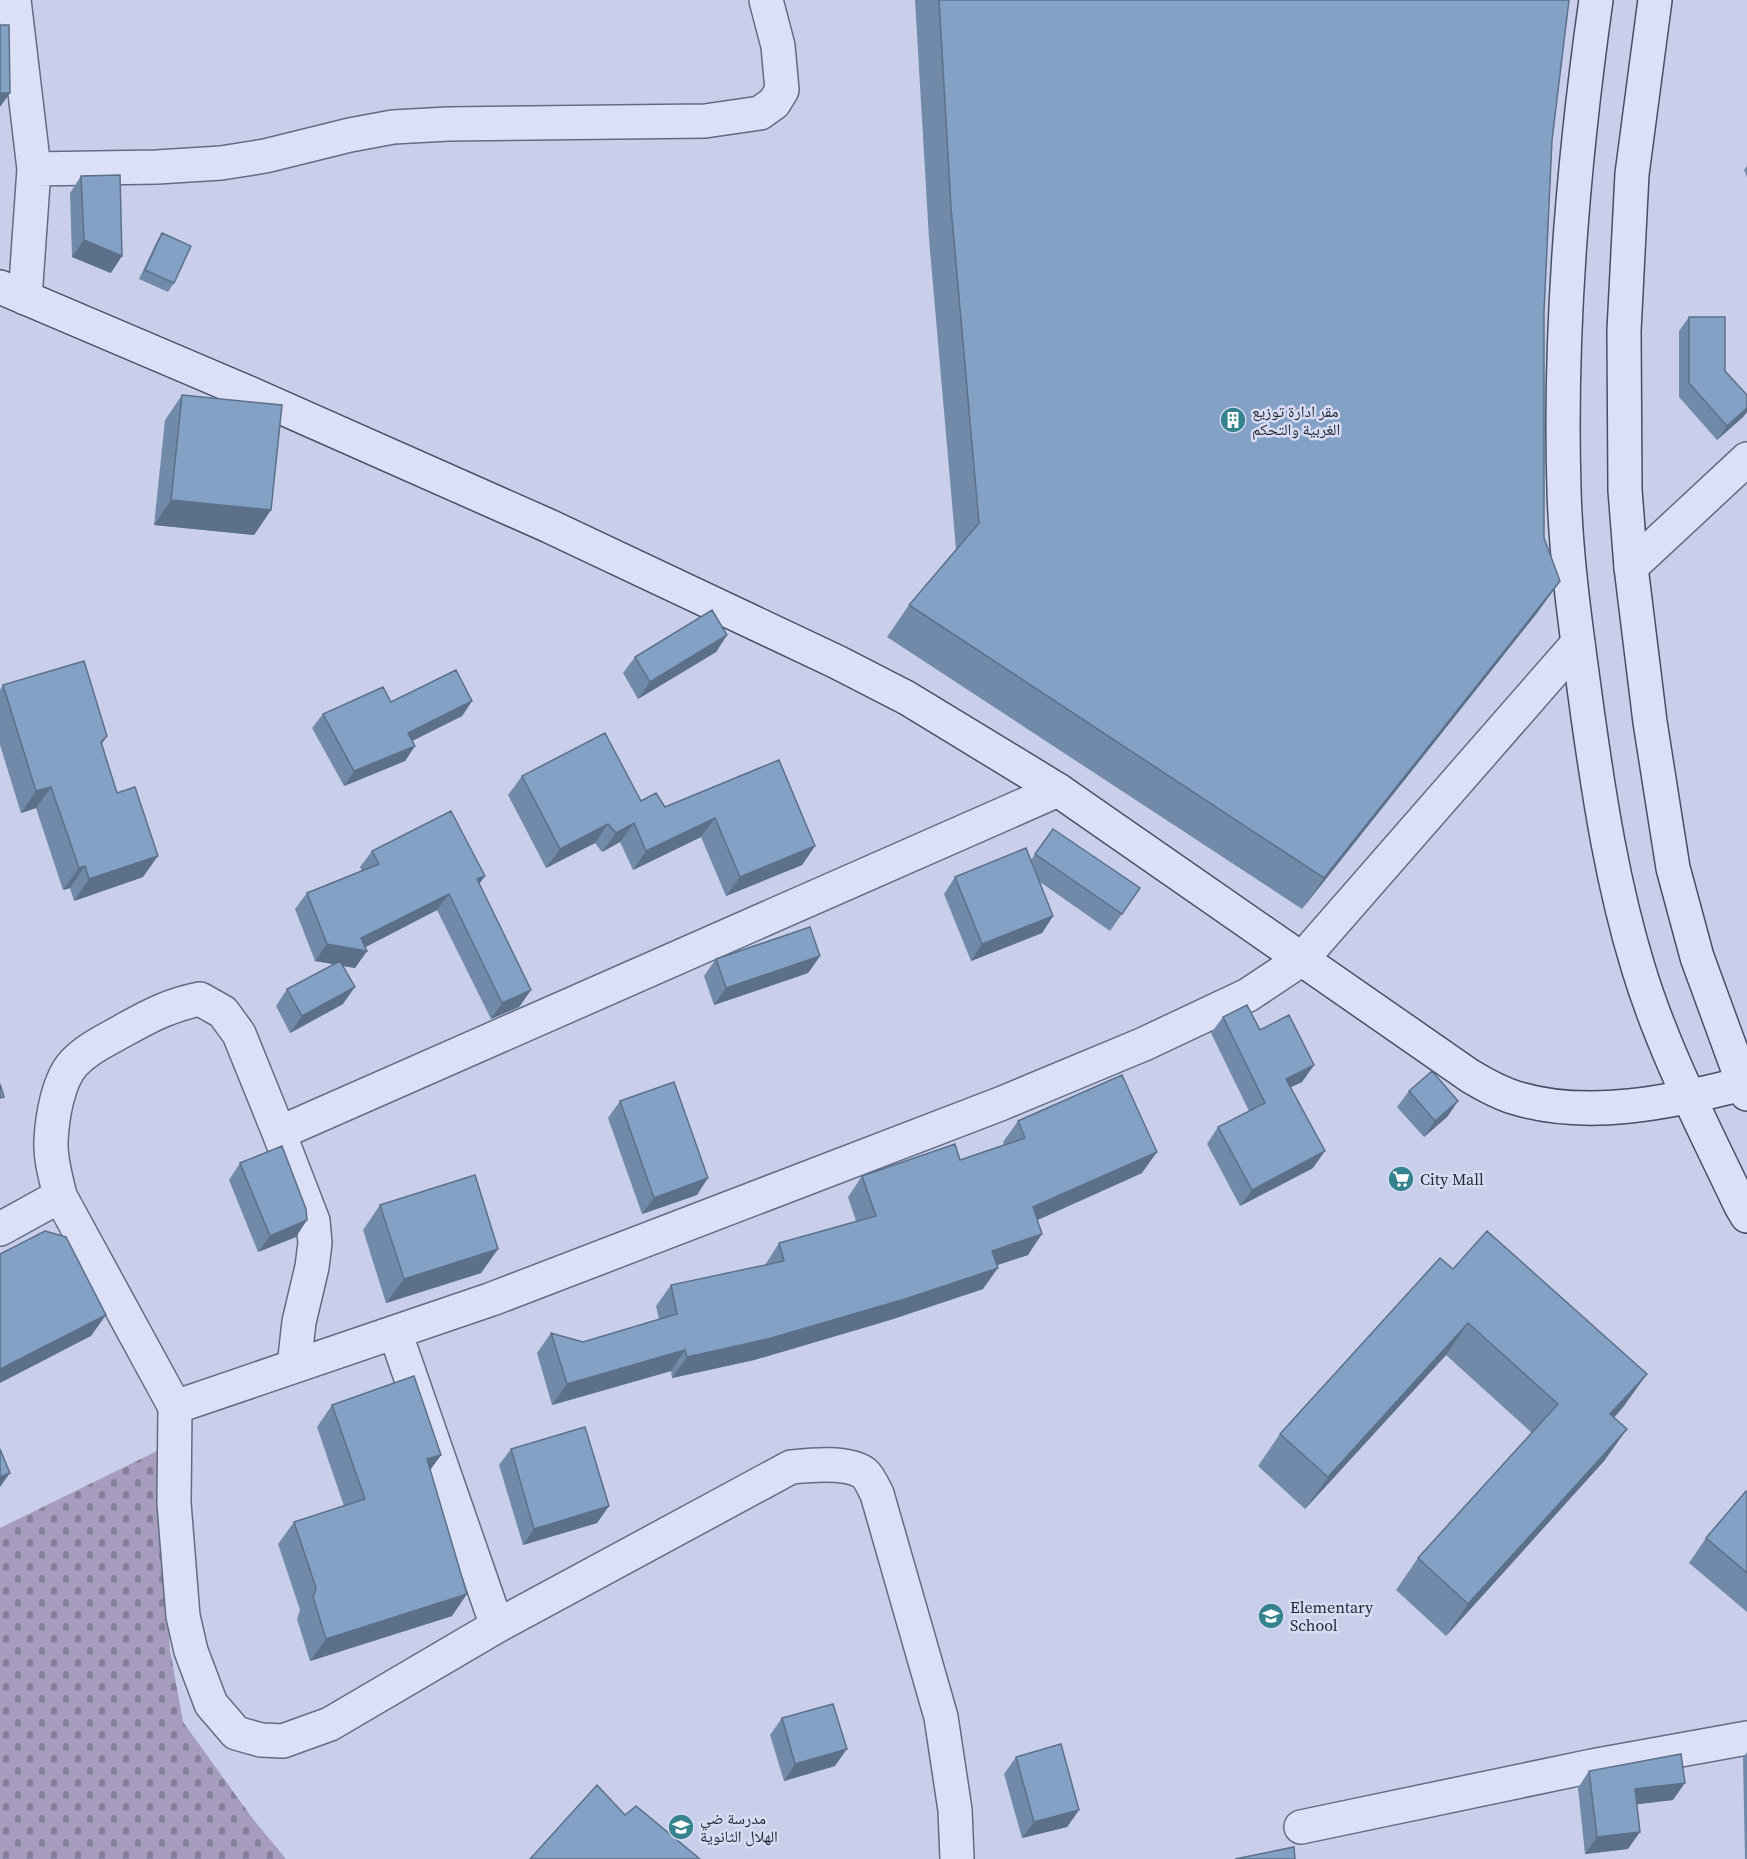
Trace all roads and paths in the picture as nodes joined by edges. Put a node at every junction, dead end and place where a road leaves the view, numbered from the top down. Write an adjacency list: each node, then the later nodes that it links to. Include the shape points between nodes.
1 (14, 0): 5 (street)
2 (766, 0): 5 (street, via 778,46 782,90 760,114 705,121 393,127 221,163)
3 (1596, 0): 9 (street, via 1573,183 1563,332 1564,490)
4 (1655, 0): 8 (street, via 1632,174 1625,320 1625,490)
5 (34, 169): 6 (street)
6 (12, 293): 10 (street, via 549,526 827,657 907,698)
7 (1747, 459): 8 (street)
8 (1631, 567): 12 (street, via 1672,868 1697,957)
9 (1578, 643): 11 (street); 13 (street, via 1615,883 1638,969)
10 (1058, 790): 11 (street); 14 (street)
11 (1302, 959): 13 (street, via 1470,1076 1516,1098 1575,1107 1635,1106); 18 (street, via 1248,995 1144,1044 1000,1104 492,1299)
12 (1745, 1089): 13 (street)
13 (1689, 1098): 16 (street)
14 (279, 1133): 15 (street, via 238,1034 223,1012 200,999 166,1007 90,1049 64,1077 51,1142); 19 (street, via 313,1221 315,1243)
15 (60, 1196): 17 (street); 20 (street)
16 (1747, 1216)
17 (0, 1228)
18 (395, 1332): 19 (street); 21 (street)
19 (294, 1366): 20 (street)
20 (175, 1407): 21 (street, via 174,1503 183,1616 211,1704 236,1733 283,1741 330,1724)
21 (497, 1626): 24 (street, via 791,1467 821,1463 864,1473 877,1494 941,1716 955,1810)
22 (1747, 1738): 23 (street)
23 (1301, 1827)
24 (957, 1859)

